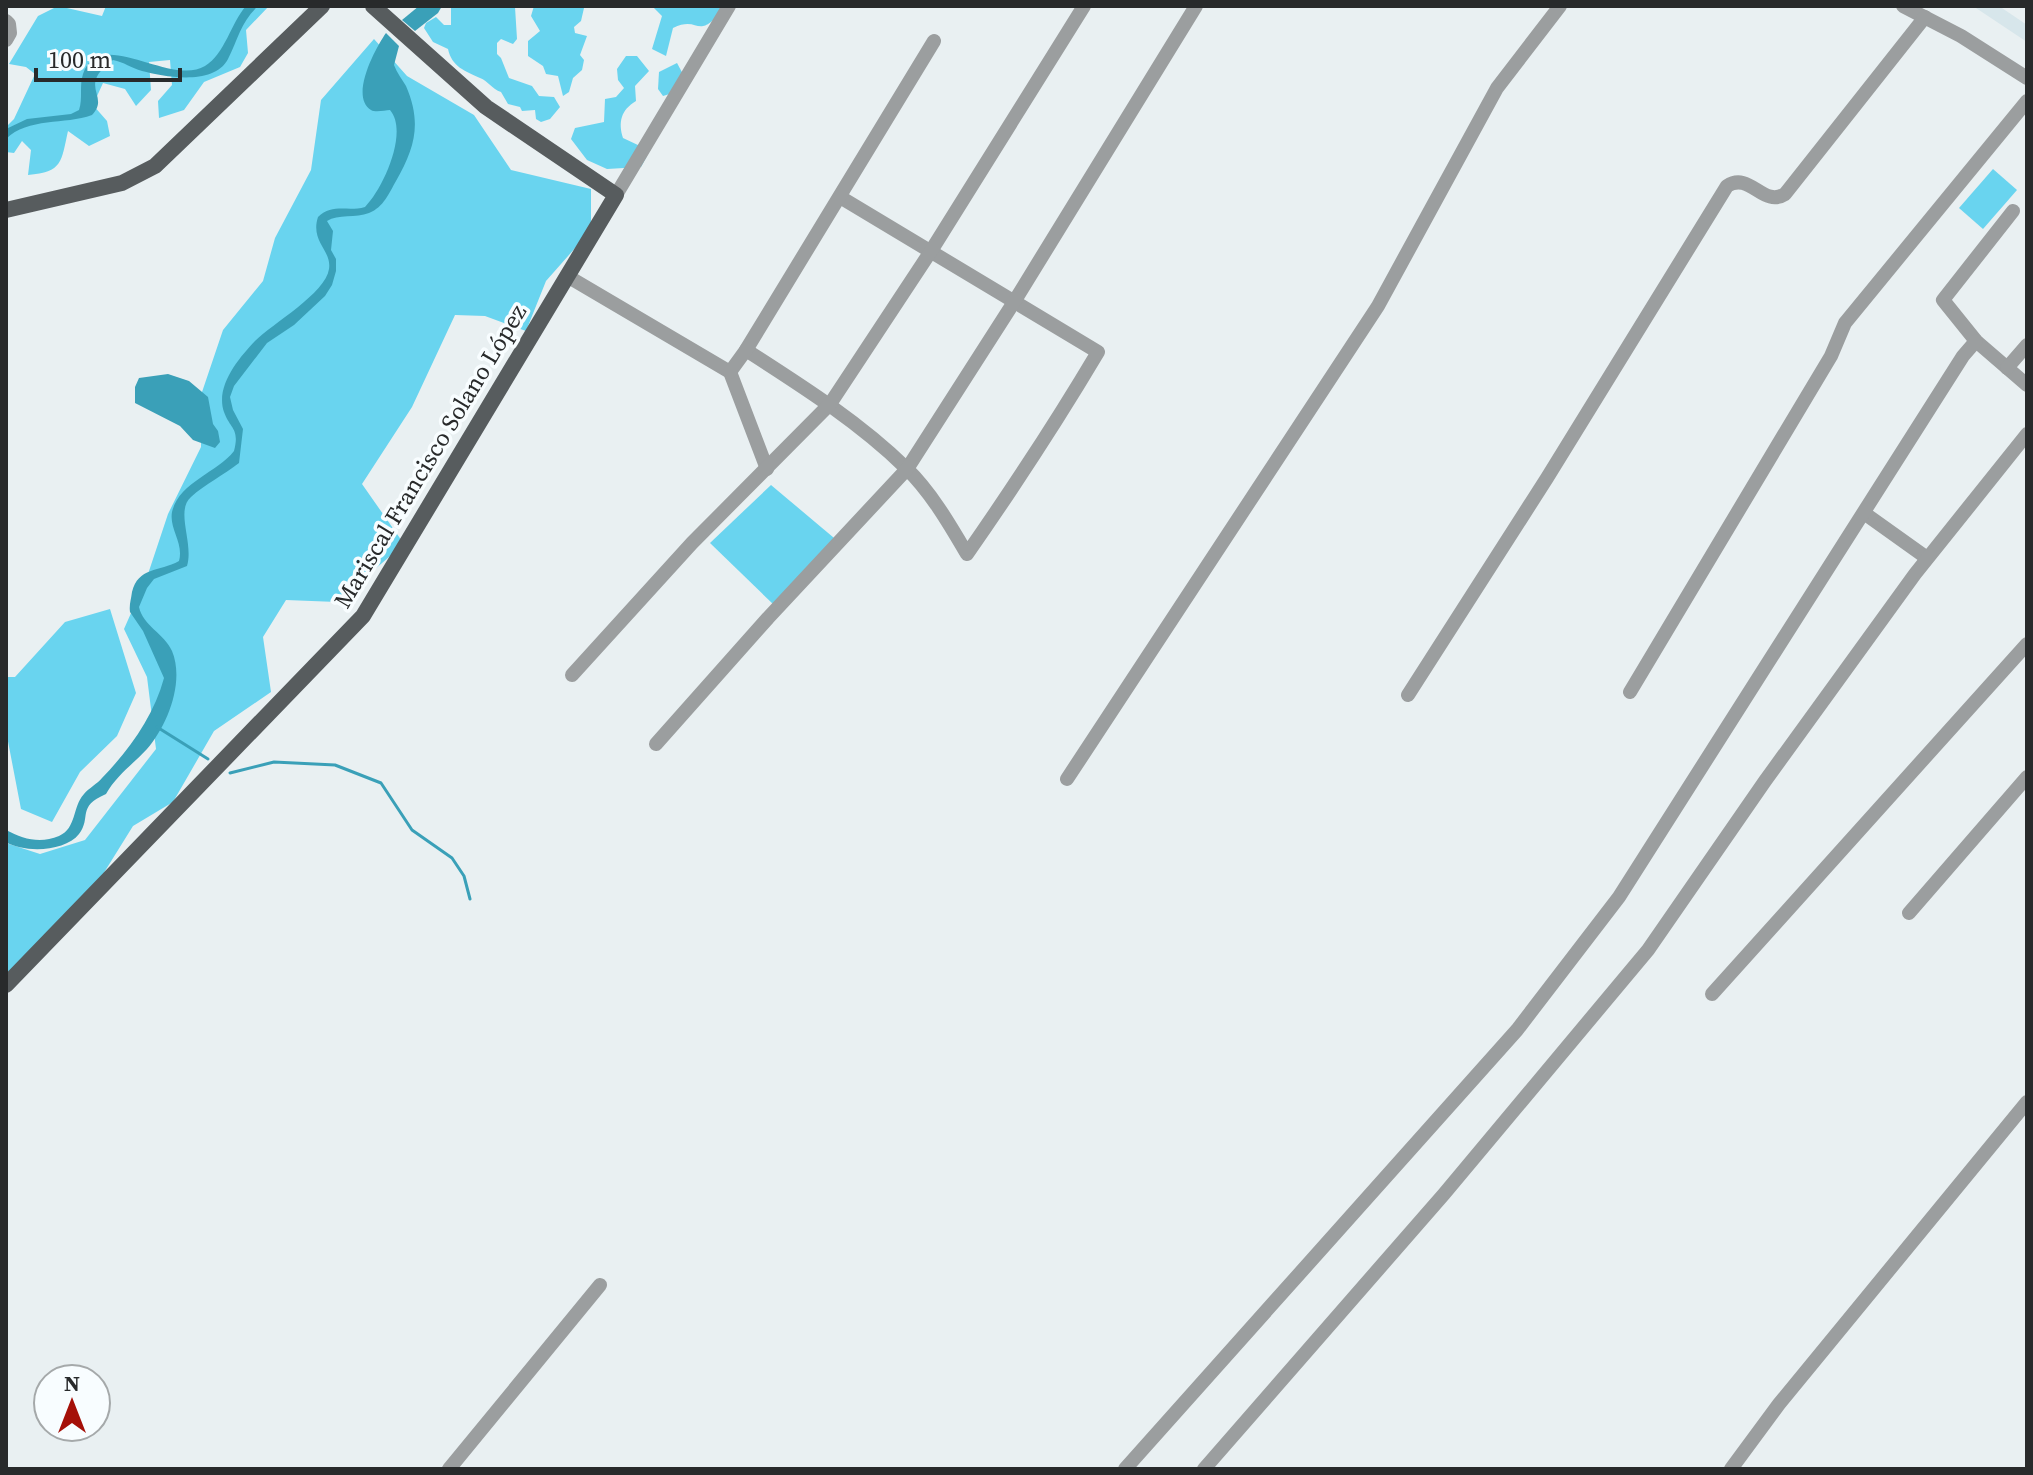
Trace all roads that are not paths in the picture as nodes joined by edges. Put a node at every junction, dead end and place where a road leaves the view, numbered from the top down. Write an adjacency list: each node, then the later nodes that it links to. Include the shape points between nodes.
1 (322, 6): 16 (main road, via 155,166 122,183)
2 (729, 6): 14 (street, Mariscal Francisco Solano López)
3 (1084, 6): 18 (street)
4 (1196, 6): 20 (street)
5 (1560, 6): 39 (street, via 1497,88 1378,306)
6 (1903, 6): 8 (street)
7 (379, 11): 14 (main road, via 486,107)
8 (1925, 17): 12 (street); 36 (street, via 1785,194 1773,198 1742,181 1727,186)
9 (6, 21): 10 (street)
10 (6, 40)
11 (934, 41): 15 (street)
12 (2027, 78)
13 (2027, 101): 35 (street, via 1845,323 1824,369)
14 (616, 195): 19 (main road, Mariscal Francisco Solano López)
15 (840, 197): 18 (street); 23 (street)
16 (6, 210)
17 (2013, 211): 21 (street, via 1943,300)
18 (931, 251): 20 (street); 27 (street)
19 (567, 276): 25 (street); 41 (main road, Mariscal Francisco Solano López, via 363,616)
20 (1014, 302): 30 (street); 30 (street, via 1098,352 967,554)
21 (1976, 341): 24 (street); 31 (street)
22 (2027, 345): 24 (street)
23 (746, 350): 25 (street); 27 (street)
24 (2007, 368): 26 (street)
25 (730, 372): 29 (street)
26 (2027, 385)
27 (830, 404): 29 (street); 30 (street)
28 (2027, 434): 32 (street)
29 (767, 469): 34 (street)
30 (907, 469): 37 (street)
31 (1864, 513): 32 (street); 46 (street, via 1619,897 1517,1030)
32 (1927, 558): 47 (street, via 1648,950)
33 (2027, 644): 42 (street)
34 (572, 675)
35 (1630, 692)
36 (1408, 695)
37 (656, 744)
38 (2027, 777): 40 (street)
39 (1067, 779)
40 (1909, 913)
41 (6, 985)
42 (1712, 994)
43 (2027, 1102): 48 (street)
44 (600, 1285): 45 (street)
45 (449, 1469)
46 (1125, 1469)
47 (1204, 1469)
48 (1731, 1469)

